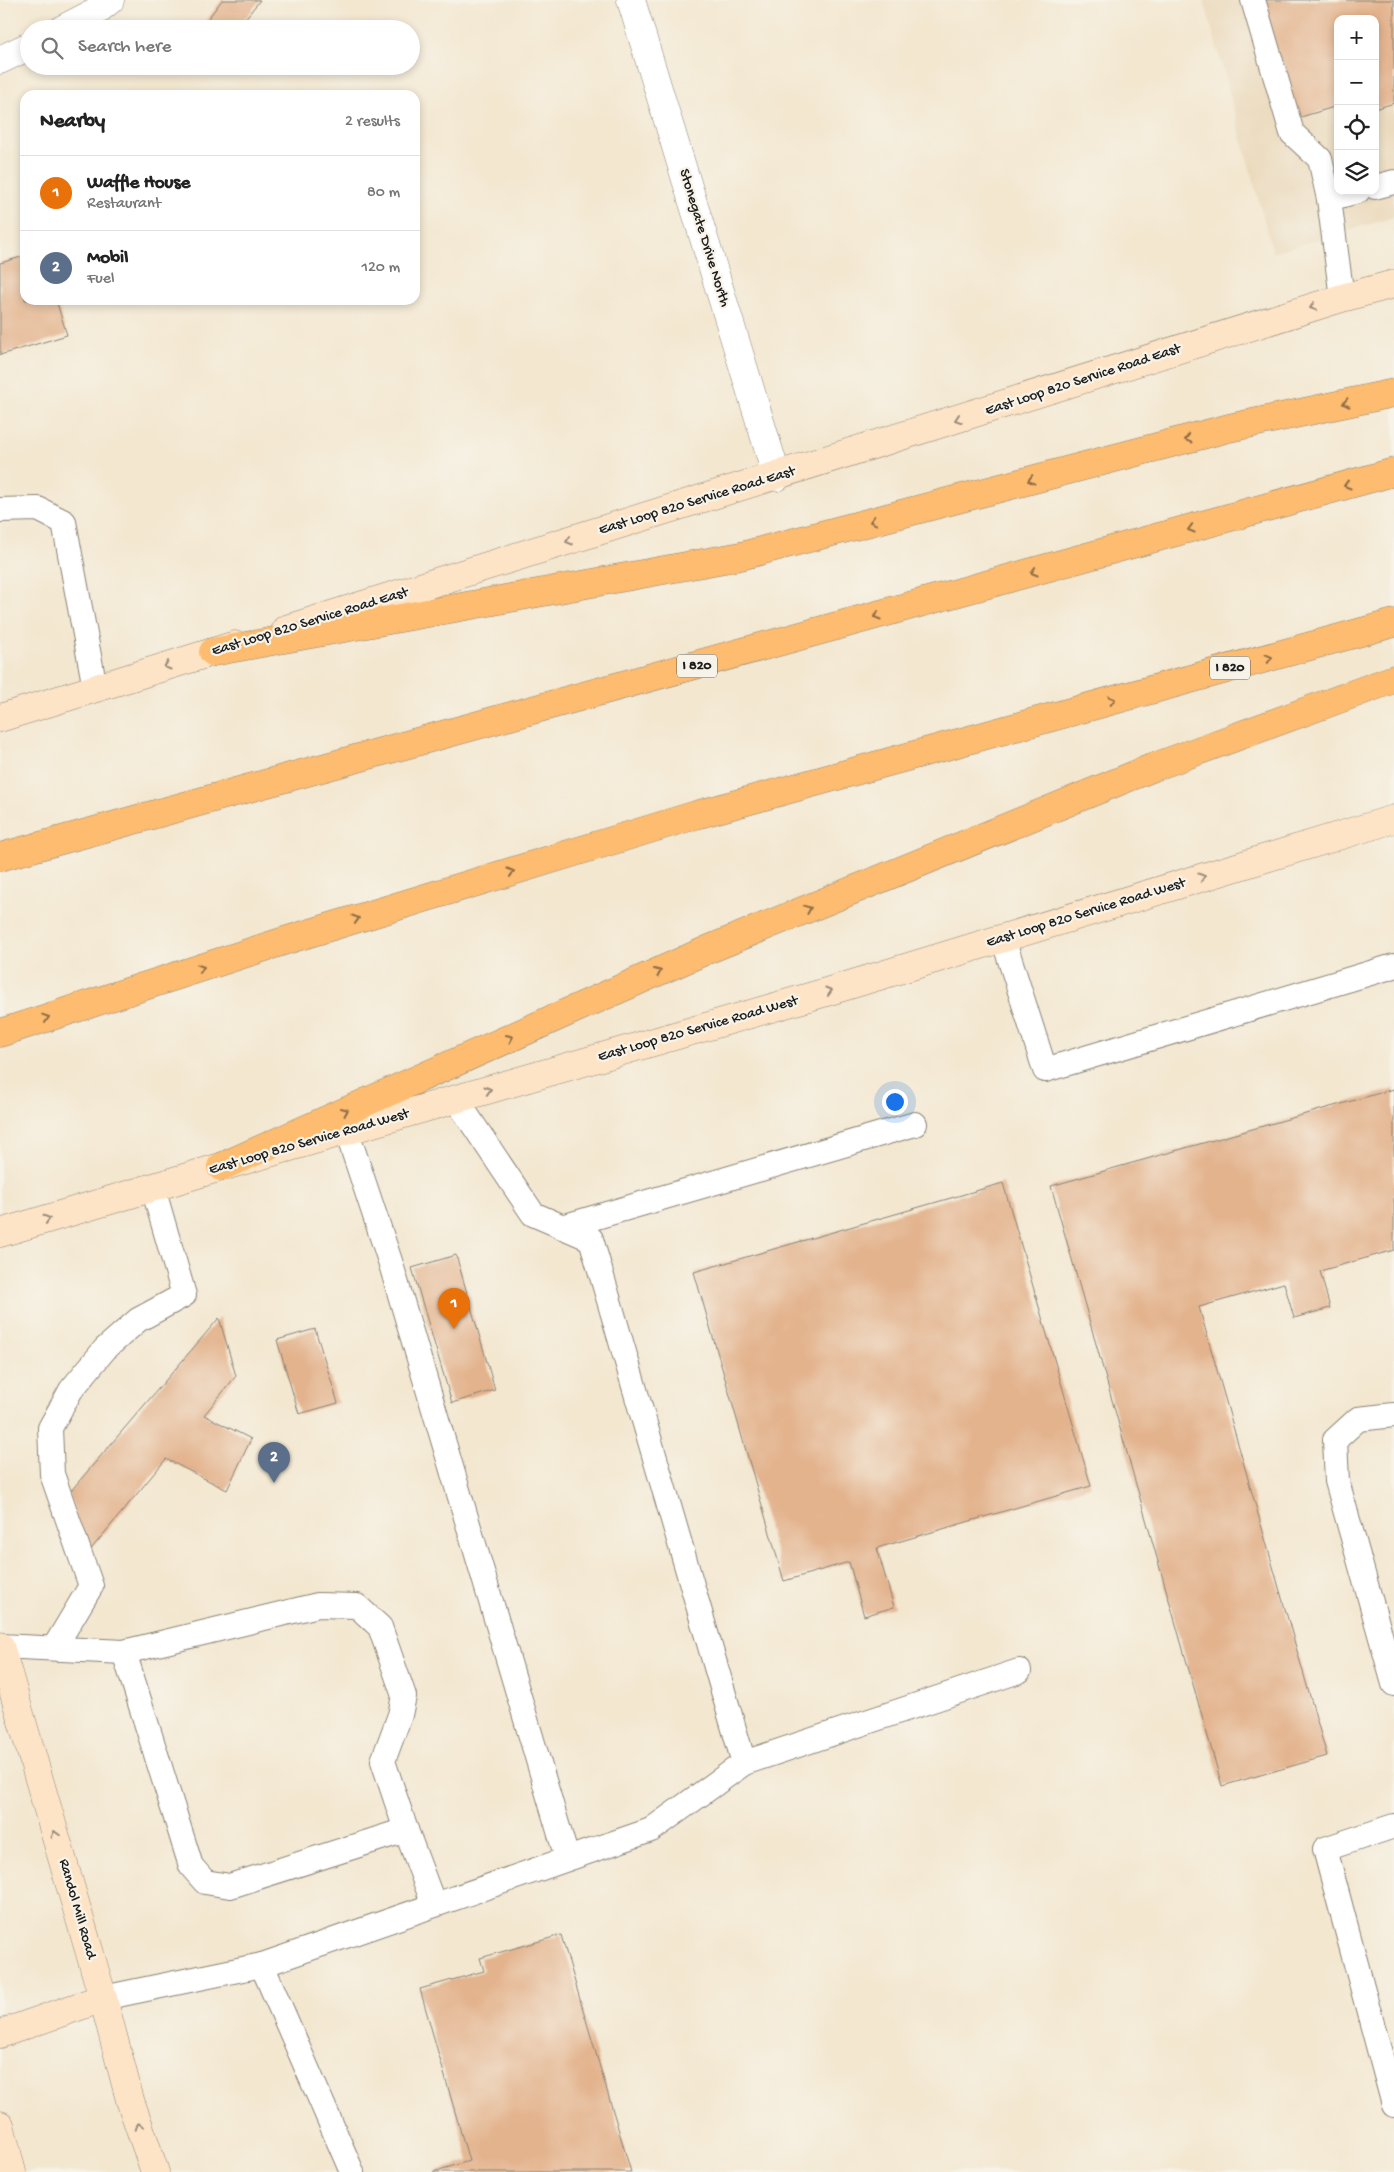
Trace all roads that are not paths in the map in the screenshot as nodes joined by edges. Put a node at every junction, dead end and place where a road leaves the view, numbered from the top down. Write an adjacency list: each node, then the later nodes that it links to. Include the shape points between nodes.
1 (110, 0): 4 (street)
2 (631, 0): 15 (street, Stonegate Drive North)
3 (1253, 0): 10 (lane, via 1292,133 1320,159)
4 (80, 20)
5 (20, 50): 6 (street)
6 (0, 60)
7 (1394, 182): 8 (lane)
8 (1379, 186)
9 (1344, 195): 10 (lane)
10 (1329, 199): 12 (lane)
11 (1394, 284): 12 (main road, East Loop 820 Service Road East)
12 (1342, 298): 15 (main road, East Loop 820 Service Road East, one-way to 15)
13 (1394, 393): 18 (highway, one-way to 18, via 1229,428 742,556)
14 (1394, 472): 23 (highway, I 820, one-way to 23)
15 (777, 477): 18 (main road, East Loop 820 Service Road East, one-way to 18)
16 (0, 510): 20 (lane, via 38,509 64,522)
17 (1394, 624): 26 (highway, I 820, one-way to 17, via 284,941 696,815)
18 (213, 652): 20 (main road, East Loop 820 Service Road East, one-way to 20)
19 (1394, 679): 30 (highway, one-way to 19, via 707,950 1154,767)
20 (95, 688): 21 (main road, East Loop 820 Service Road East)
21 (0, 718)
22 (1394, 819): 24 (main road, East Loop 820 Service Road West, one-way to 22)
23 (0, 857)
24 (1003, 938): 25 (lane, via 1045,1070); 27 (main road, East Loop 820 Service Road West, one-way to 24)
25 (1394, 966)
26 (0, 1033)
27 (456, 1099): 29 (main road, East Loop 820 Service Road West); 32 (lane, via 533,1214)
28 (915, 1124): 32 (lane)
29 (347, 1132): 30 (main road, East Loop 820 Service Road West); 43 (lane, via 390,1261)
30 (221, 1167): 31 (main road, East Loop 820 Service Road West)
31 (153, 1188): 33 (main road, East Loop 820 Service Road West, one-way to 31); 36 (lane, via 184,1295 138,1320 106,1349 72,1390 50,1428 52,1474 91,1586)
32 (562, 1227): 40 (lane, via 591,1239)
33 (0, 1233)
34 (1394, 1415): 39 (lane, via 1358,1419 1335,1440 1337,1481)
35 (0, 1646): 36 (lane); 46 (main road, Randol Mill Road, one-way to 35)
36 (54, 1648): 37 (lane)
37 (124, 1652): 42 (lane, via 191,1866 205,1882 230,1886); 42 (lane, via 318,1605 357,1606 380,1627 404,1696 384,1761)
38 (1019, 1671): 40 (lane)
39 (1394, 1684)
40 (744, 1763): 43 (lane, via 652,1830)
41 (1394, 1826): 48 (lane, via 1324,1849)
42 (406, 1830): 44 (lane)
43 (567, 1858): 44 (lane)
44 (434, 1905): 45 (lane)
45 (262, 1965): 46 (lane); 52 (lane)
46 (103, 1998): 47 (main road); 51 (main road, Randol Mill Road, one-way to 46, via 130,2100)
47 (0, 2034)
48 (1394, 2105)
49 (0, 2125): 50 (main road)
50 (12, 2172)
51 (155, 2172)
52 (352, 2172)

